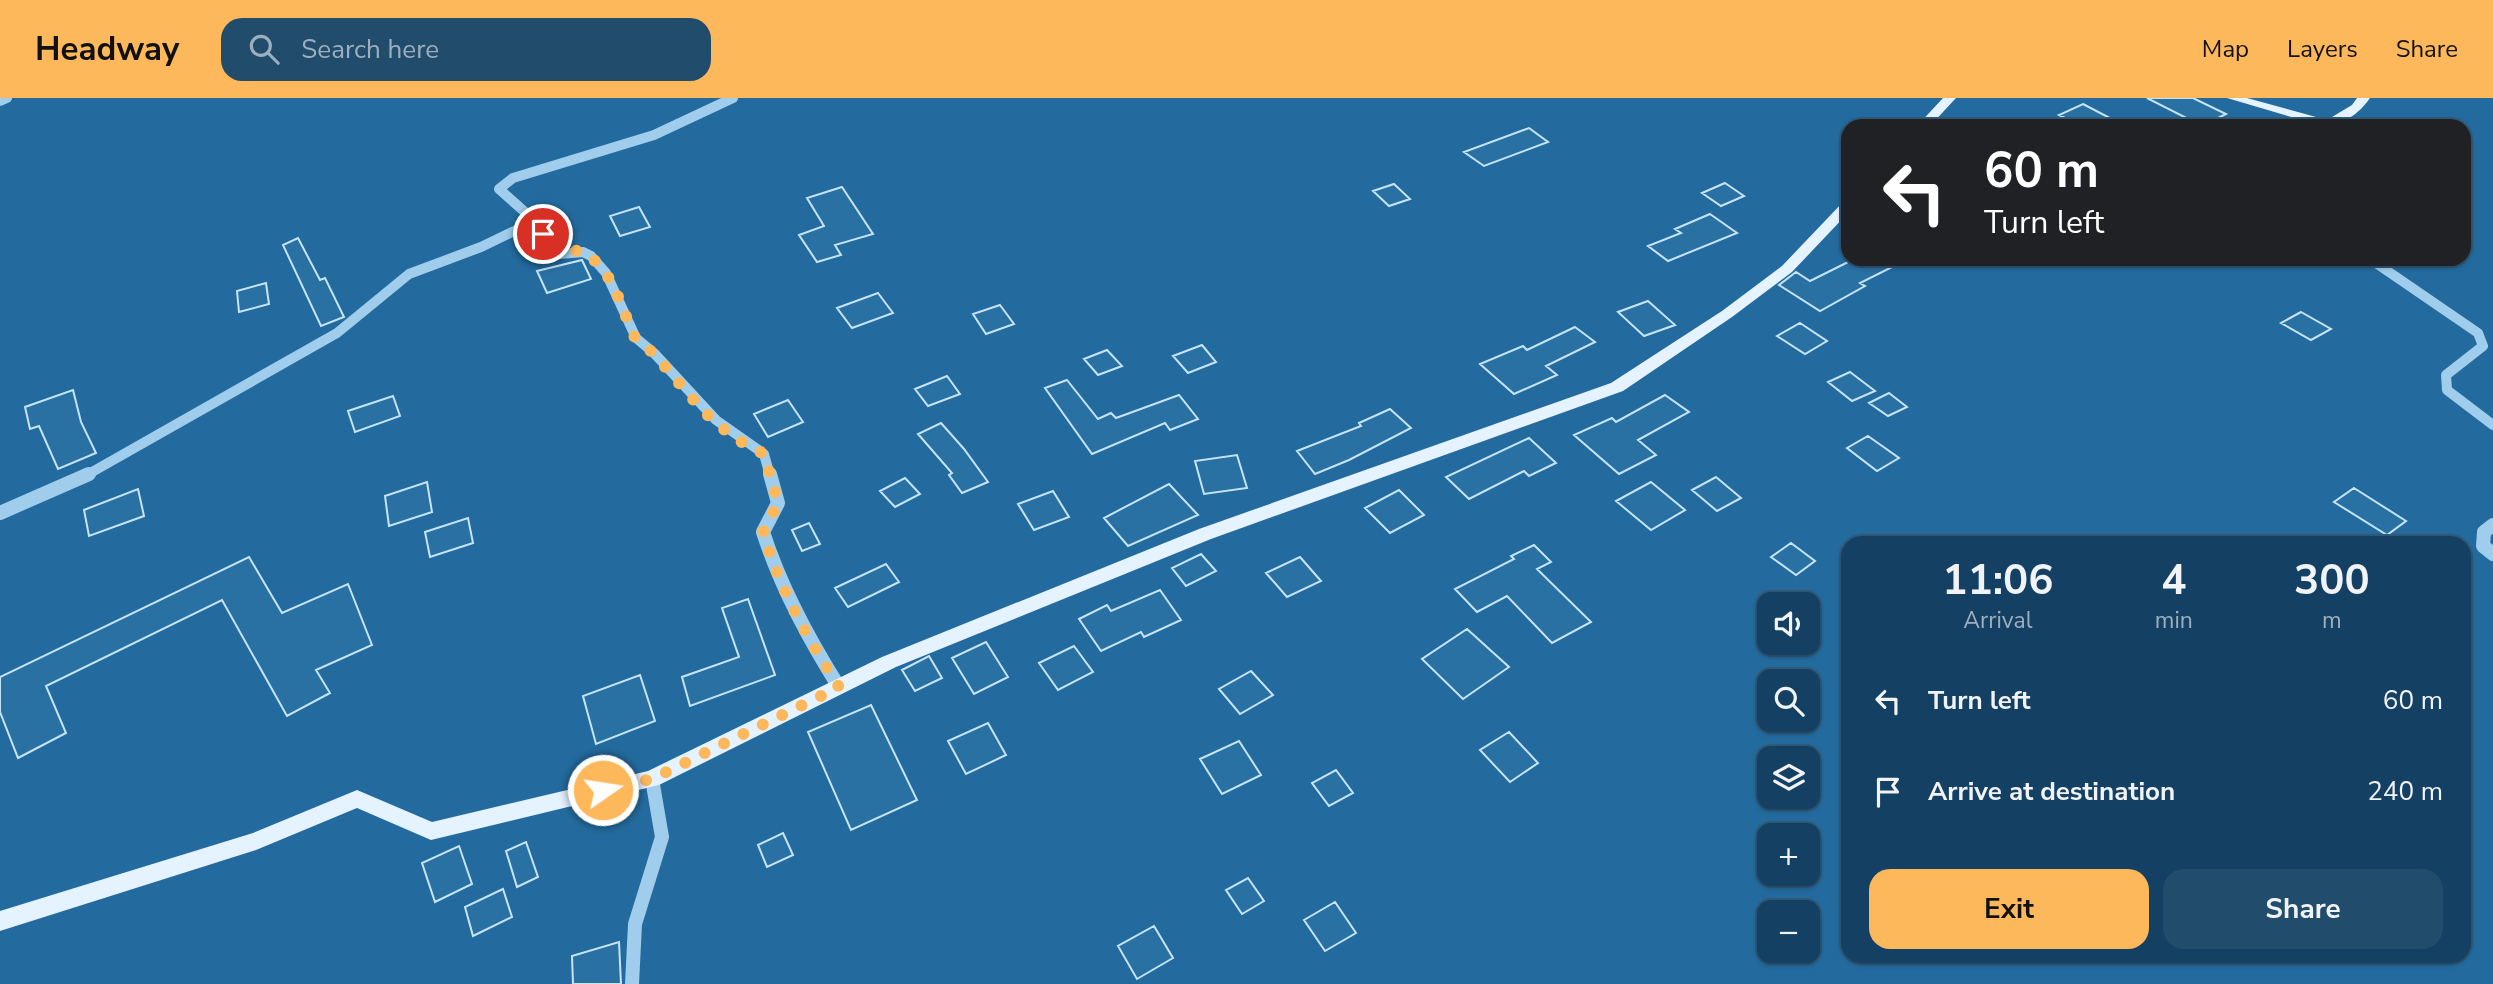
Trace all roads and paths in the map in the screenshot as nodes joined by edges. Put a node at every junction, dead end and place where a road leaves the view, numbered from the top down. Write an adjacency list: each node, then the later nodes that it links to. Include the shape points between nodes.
1 (7, 98): 6 (street)
2 (733, 98): 11 (street, via 663,131 513,178 499,189)
3 (1950, 98): 7 (main road)
4 (2233, 98): 8 (main road)
5 (2364, 98): 9 (main road)
6 (0, 101)
7 (1930, 119)
8 (2308, 119)
9 (2339, 119)
10 (1841, 212): 17 (main road, via 1787,269 1617,387 1205,534)
11 (535, 221): 14 (street, via 409,274 337,333 90,474); 17 (street, via 560,254 574,250 591,256 612,282 634,336 703,411 734,438 764,454 778,503 763,532 773,566 804,634)
12 (2380, 266): 13 (street, via 2478,334 2483,346 2446,375 2447,390)
13 (2493, 425)
14 (0, 513)
15 (2493, 525): 16 (street, via 2484,532 2483,546)
16 (2493, 554)
17 (839, 687): 18 (main road)
18 (652, 779): 19 (main road, via 431,831 357,799 256,841); 20 (street, via 662,837 635,924)
19 (0, 921)
20 (632, 984)

